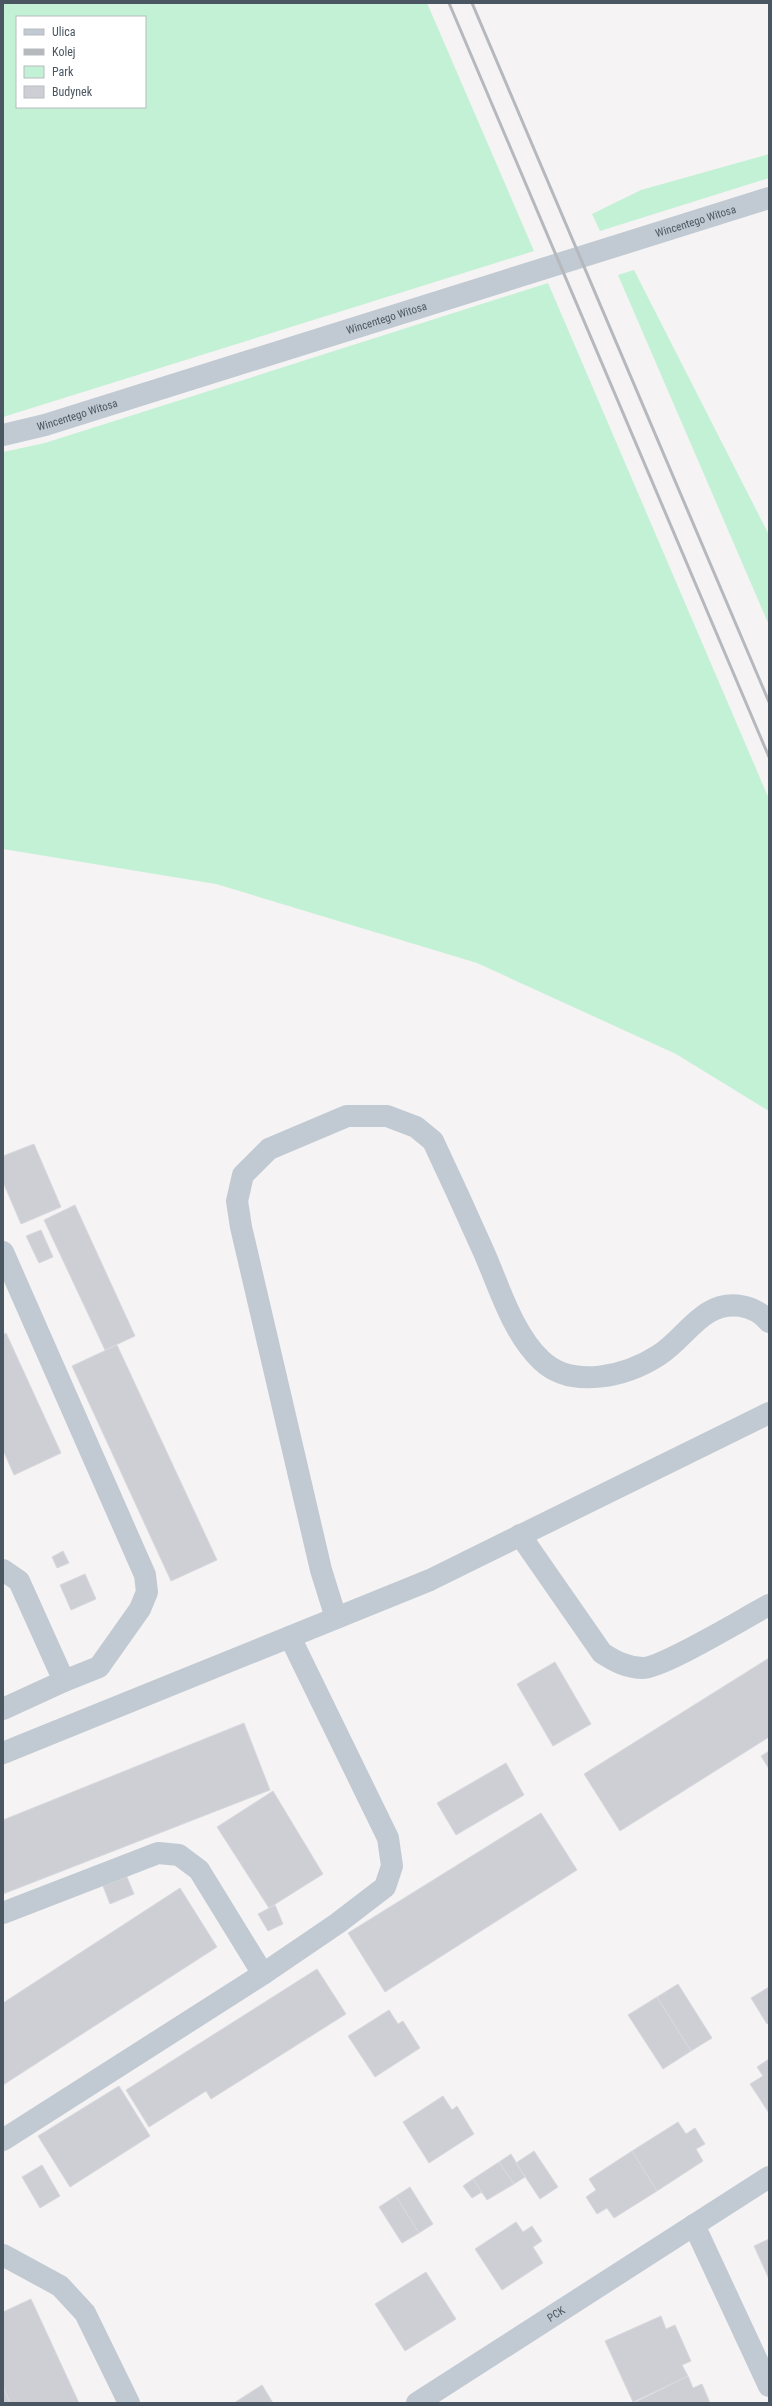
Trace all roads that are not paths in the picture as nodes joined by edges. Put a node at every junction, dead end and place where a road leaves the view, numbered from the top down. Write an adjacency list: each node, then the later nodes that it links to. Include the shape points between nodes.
1 (769, 198): 2 (street, Wincentego Witosa, via 45,425)
2 (3, 435)
3 (3, 1252): 4 (street)
4 (9, 1280): 12 (street, via 145,1575 147,1592 140,1609 99,1667)
5 (769, 1322): 10 (street, via 750,1308 731,1305 713,1309 698,1319 658,1356 634,1368 602,1377 571,1376 542,1360 518,1330 433,1141 416,1127 387,1116 347,1116 269,1149 243,1175 237,1201 321,1570)
6 (769, 1413): 7 (street)
7 (520, 1535): 9 (street, via 602,1653 621,1665 644,1668 666,1661); 10 (street, via 430,1580)
8 (3, 1570): 12 (street, via 19,1581)
9 (769, 1605)
10 (336, 1618): 11 (street)
11 (290, 1636): 14 (street); 16 (street, via 388,1838 392,1866 385,1887)
12 (64, 1681): 13 (street)
13 (3, 1709)
14 (3, 1753)
15 (3, 1913): 16 (street, via 158,1853 179,1855 198,1870)
16 (263, 1974): 17 (street)
17 (3, 2140)
18 (769, 2177): 19 (street, PCK)
19 (694, 2225): 21 (street); 23 (street, PCK)
20 (3, 2255): 22 (street, via 60,2286 85,2312)
21 (769, 2386)
22 (129, 2403)
23 (417, 2403)

